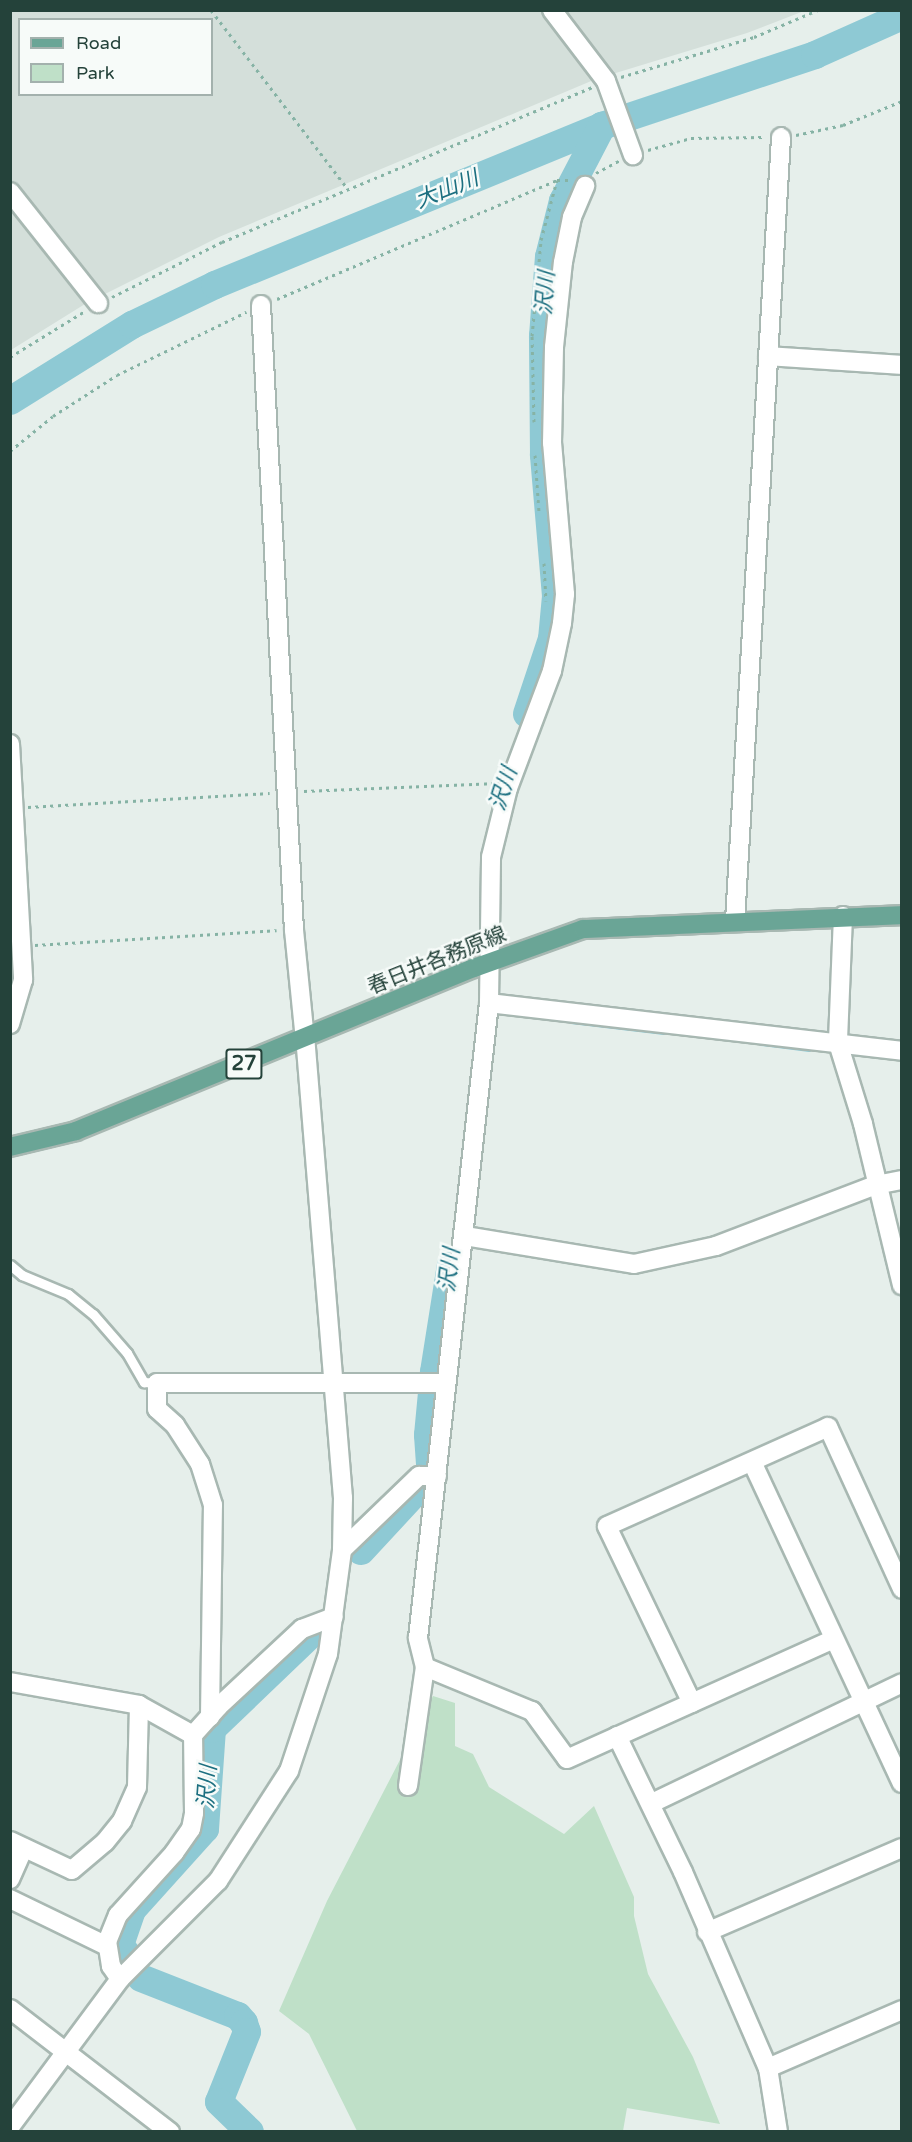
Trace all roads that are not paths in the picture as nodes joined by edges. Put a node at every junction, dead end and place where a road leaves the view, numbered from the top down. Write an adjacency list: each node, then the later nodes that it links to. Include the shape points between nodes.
1 (552, 10): 3 (street, via 609,85)
2 (781, 137): 8 (street)
3 (633, 155)
4 (585, 186): 15 (street, via 572,217 565,251 554,347 552,443 565,594 562,623 552,671 508,788 491,857)
5 (10, 192): 6 (street)
6 (98, 303)
7 (261, 305): 18 (street, via 294,930)
8 (768, 356): 9 (street); 13 (street)
9 (902, 365)
10 (10, 744): 14 (street)
11 (902, 915): 12 (main road, 春日井各務原線 / 27)
12 (843, 916): 13 (main road, 春日井各務原線 / 27); 19 (street)
13 (735, 921): 15 (main road, 春日井各務原線 / 27, via 583,929)
14 (17, 942): 17 (street, via 22,980)
15 (482, 965): 16 (street); 18 (main road, 春日井各務原線 / 27)
16 (489, 1003): 19 (street); 24 (street)
17 (10, 1024)
18 (305, 1040): 21 (main road, 春日井各務原線 / 27, via 76,1131); 28 (street)
19 (838, 1043): 20 (street); 23 (street)
20 (902, 1051)
21 (10, 1147)
22 (902, 1180): 23 (street)
23 (876, 1185): 24 (street, via 716,1246 634,1264); 26 (street)
24 (465, 1236): 29 (street)
25 (10, 1265): 27 (lane, via 22,1275 68,1294 93,1314 127,1353 144,1382)
26 (902, 1285)
27 (157, 1383): 28 (street); 42 (street, via 157,1409 175,1425 200,1464 213,1505)
28 (335, 1383): 29 (street); 32 (street)
29 (446, 1383): 31 (street)
30 (753, 1464): 33 (street, via 828,1427); 35 (street); 40 (street, via 607,1526)
31 (437, 1476): 32 (street, via 419,1476); 36 (street, via 418,1638)
32 (342, 1550): 34 (street)
33 (902, 1589)
34 (334, 1617): 42 (street, via 302,1629); 54 (street, via 318,1687 290,1771 218,1881)
35 (832, 1640): 39 (street); 40 (street)
36 (425, 1667): 44 (street, via 532,1711 567,1759); 46 (street)
37 (10, 1682): 41 (street)
38 (902, 1683): 39 (street)
39 (866, 1701): 45 (street); 47 (street)
40 (692, 1703): 44 (street)
41 (139, 1706): 43 (street); 48 (street, via 137,1787 122,1821 105,1842 72,1870)
42 (210, 1717): 43 (street)
43 (193, 1735): 53 (street, via 191,1829 118,1915)
44 (618, 1736): 47 (street)
45 (902, 1783)
46 (408, 1786)
47 (652, 1803): 52 (street)
48 (17, 1845): 50 (street)
49 (902, 1848): 52 (street)
50 (10, 1879)
51 (10, 1899): 53 (street)
52 (707, 1932): 58 (street)
53 (107, 1946): 54 (street)
54 (120, 1980): 57 (street)
55 (10, 2009): 57 (street)
56 (902, 2010): 58 (street)
57 (63, 2051): 59 (street); 61 (street)
58 (768, 2068): 62 (street)
59 (10, 2128): 60 (street)
60 (16, 2132)
61 (170, 2132)
62 (778, 2132)

